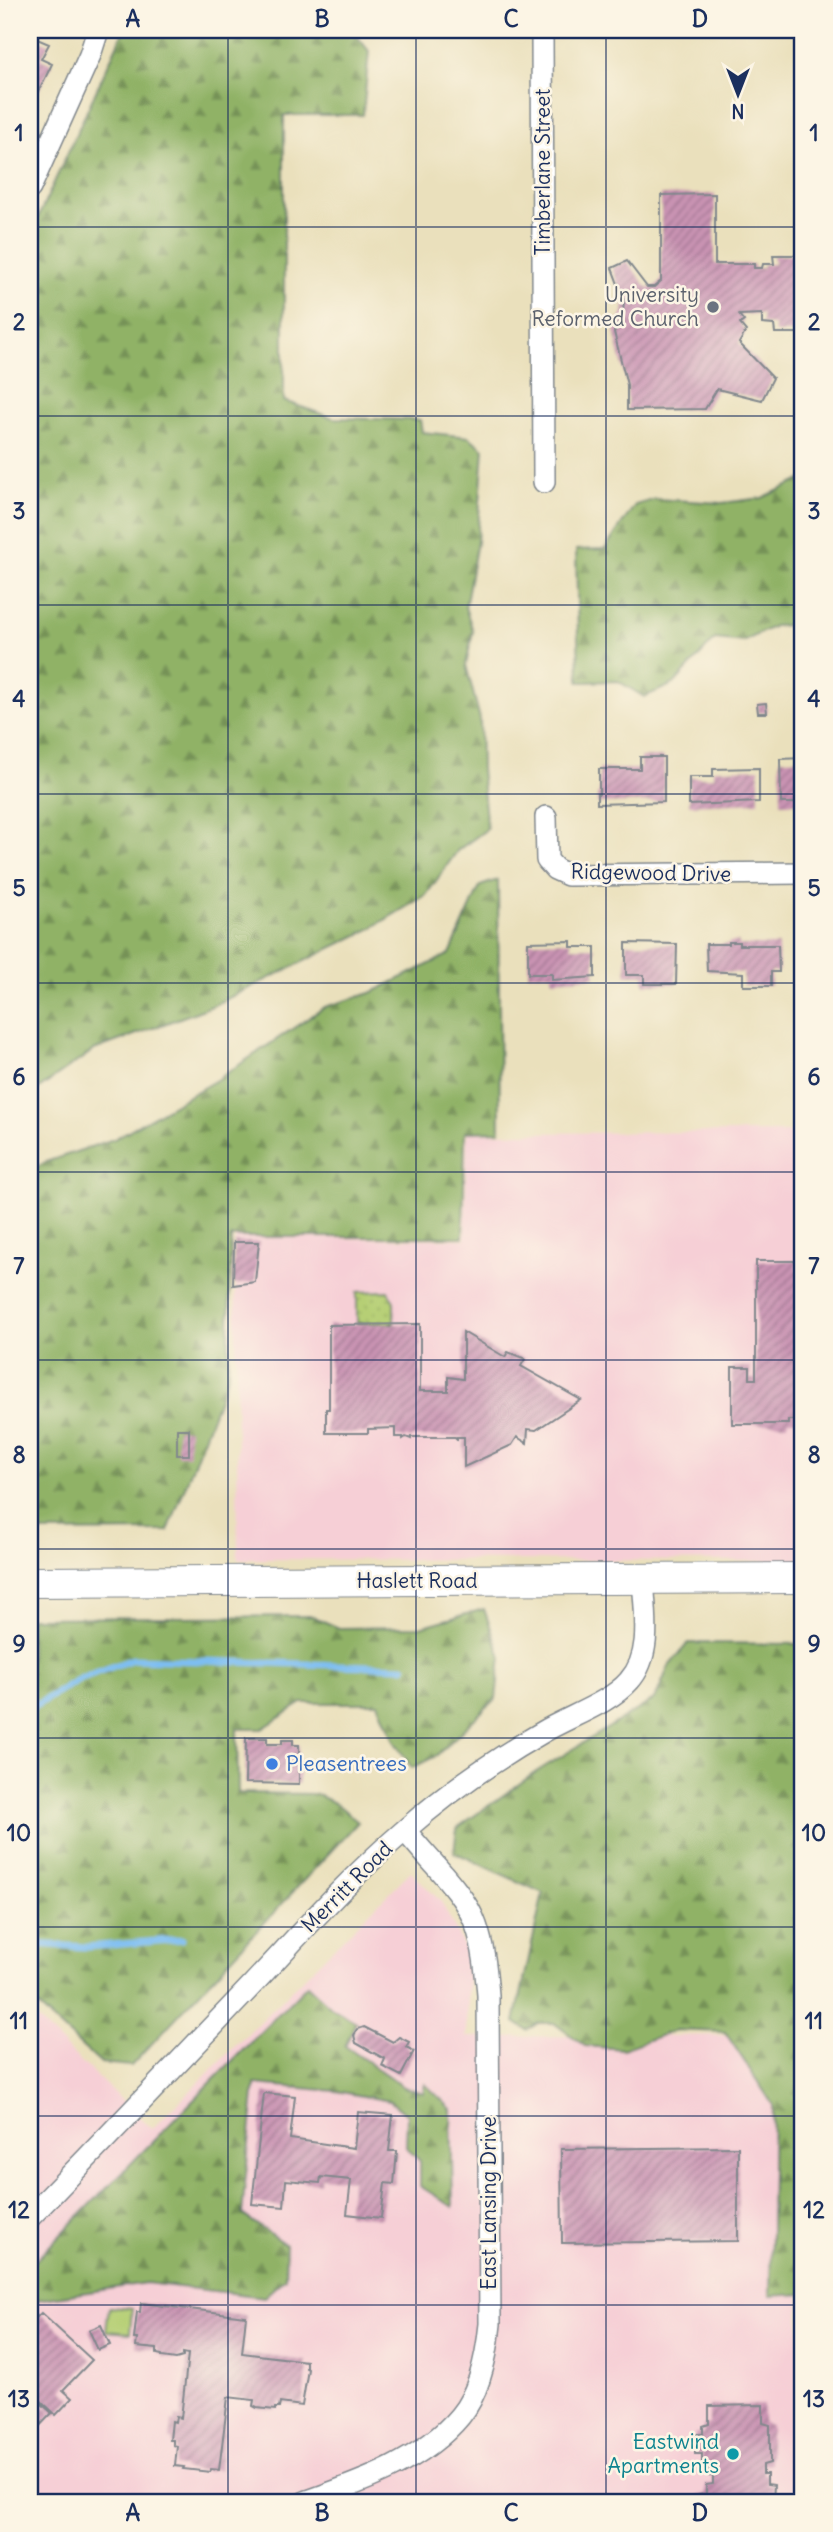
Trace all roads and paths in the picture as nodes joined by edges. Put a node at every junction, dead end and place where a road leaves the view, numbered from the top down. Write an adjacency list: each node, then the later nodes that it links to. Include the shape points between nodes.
1 (98, 30): 3 (street)
2 (542, 30): 4 (street, Timberlane Street)
3 (30, 188)
4 (544, 482)
5 (546, 817): 6 (street, Ridgewood Drive, via 547,860 568,875)
6 (803, 873)
7 (803, 1578): 8 (main road, Haslett Road)
8 (643, 1580): 9 (main road, Haslett Road); 10 (street, Merritt Road, via 646,1639 641,1663 629,1682 509,1752)
9 (30, 1582)
10 (405, 1830): 11 (street, Merritt Road, via 344,1887); 12 (street, East Lansing Drive, via 465,1902 476,1923 486,1969 488,2345 462,2414 436,2440 399,2464)
11 (30, 2217)
12 (305, 2502)

